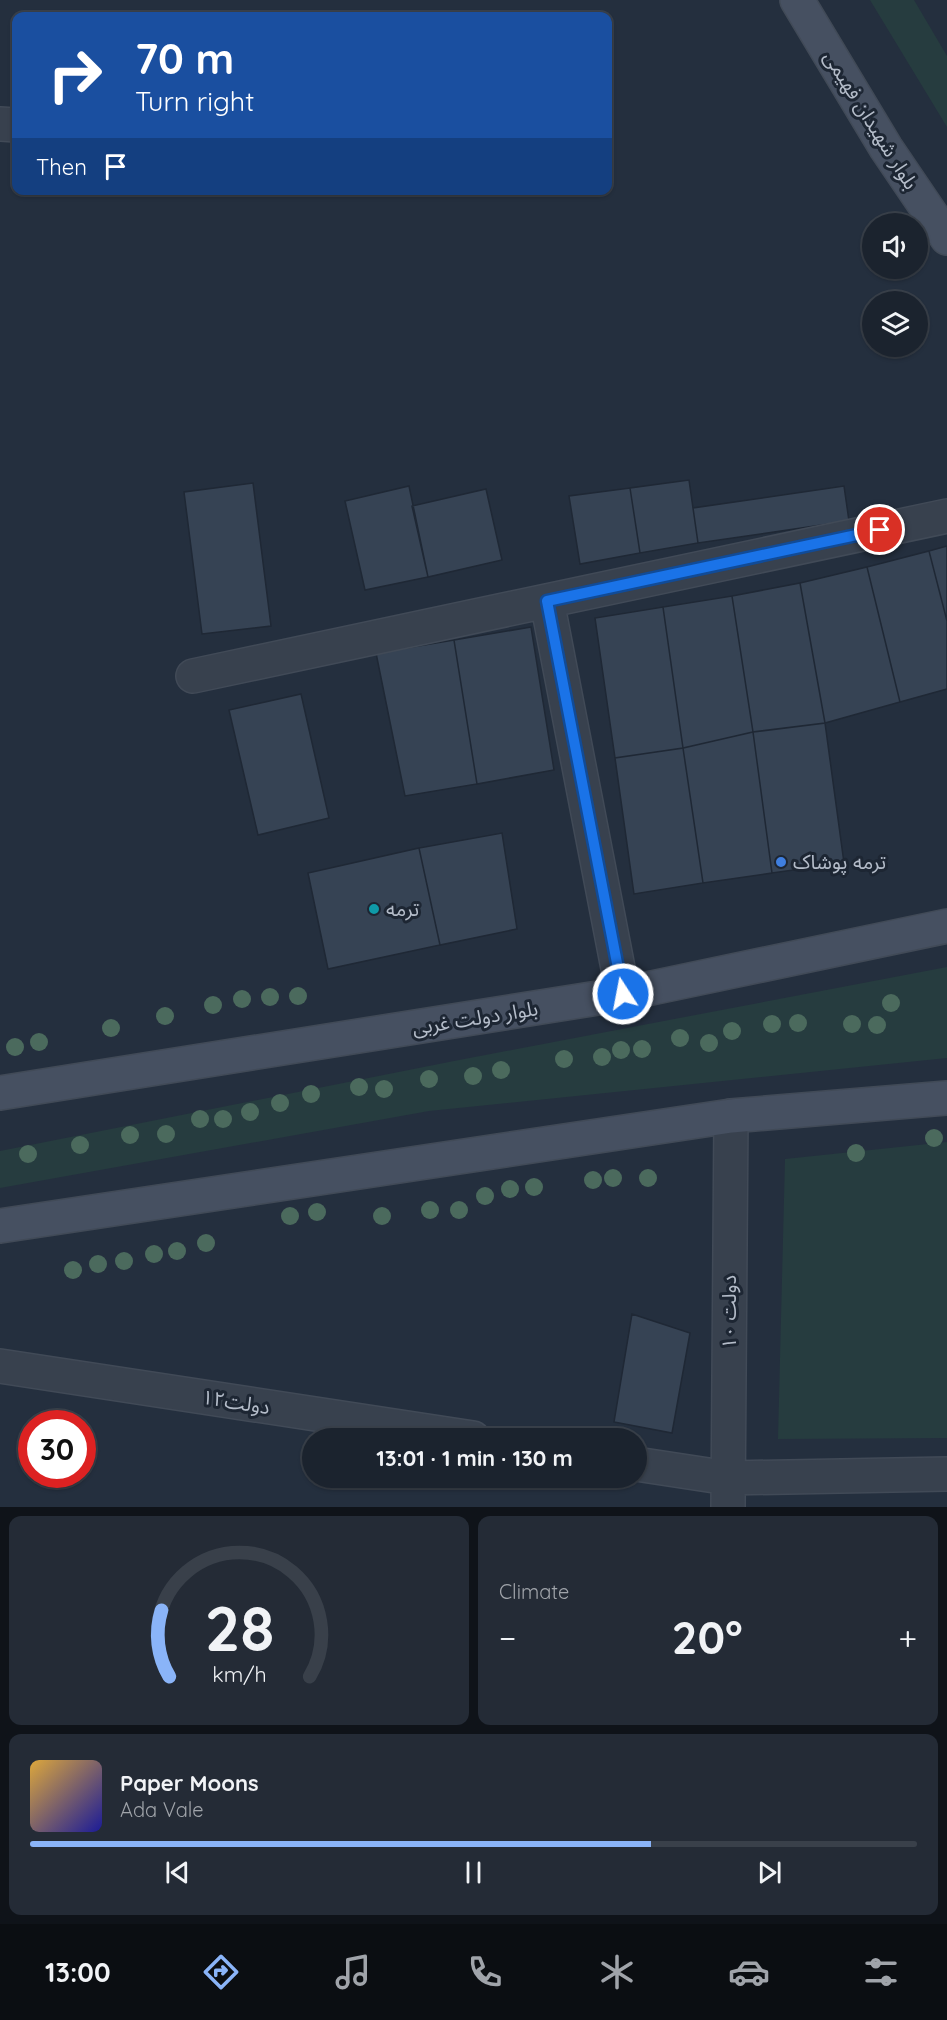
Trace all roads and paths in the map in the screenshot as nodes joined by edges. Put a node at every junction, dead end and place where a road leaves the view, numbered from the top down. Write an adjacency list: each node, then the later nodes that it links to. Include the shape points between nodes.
1 (797, 0): 2 (main road, بلوار شهیدان فهیمی, via 886,148)
2 (947, 238)
3 (947, 516): 4 (street)
4 (547, 601): 5 (street); 7 (street)
5 (193, 676)
6 (947, 927): 7 (main road, بلوار دولت غربی)
7 (623, 994): 8 (main road, بلوار دولت غربی)
8 (0, 1093)
9 (947, 1098): 10 (main road)
10 (731, 1116): 11 (main road); 16 (street, ۱۰ دولت)
11 (0, 1226)
12 (0, 1366): 13 (street, ۱۲دولت)
13 (407, 1428)
14 (647, 1467): 16 (street)
15 (947, 1474): 16 (street)
16 (728, 1492)

